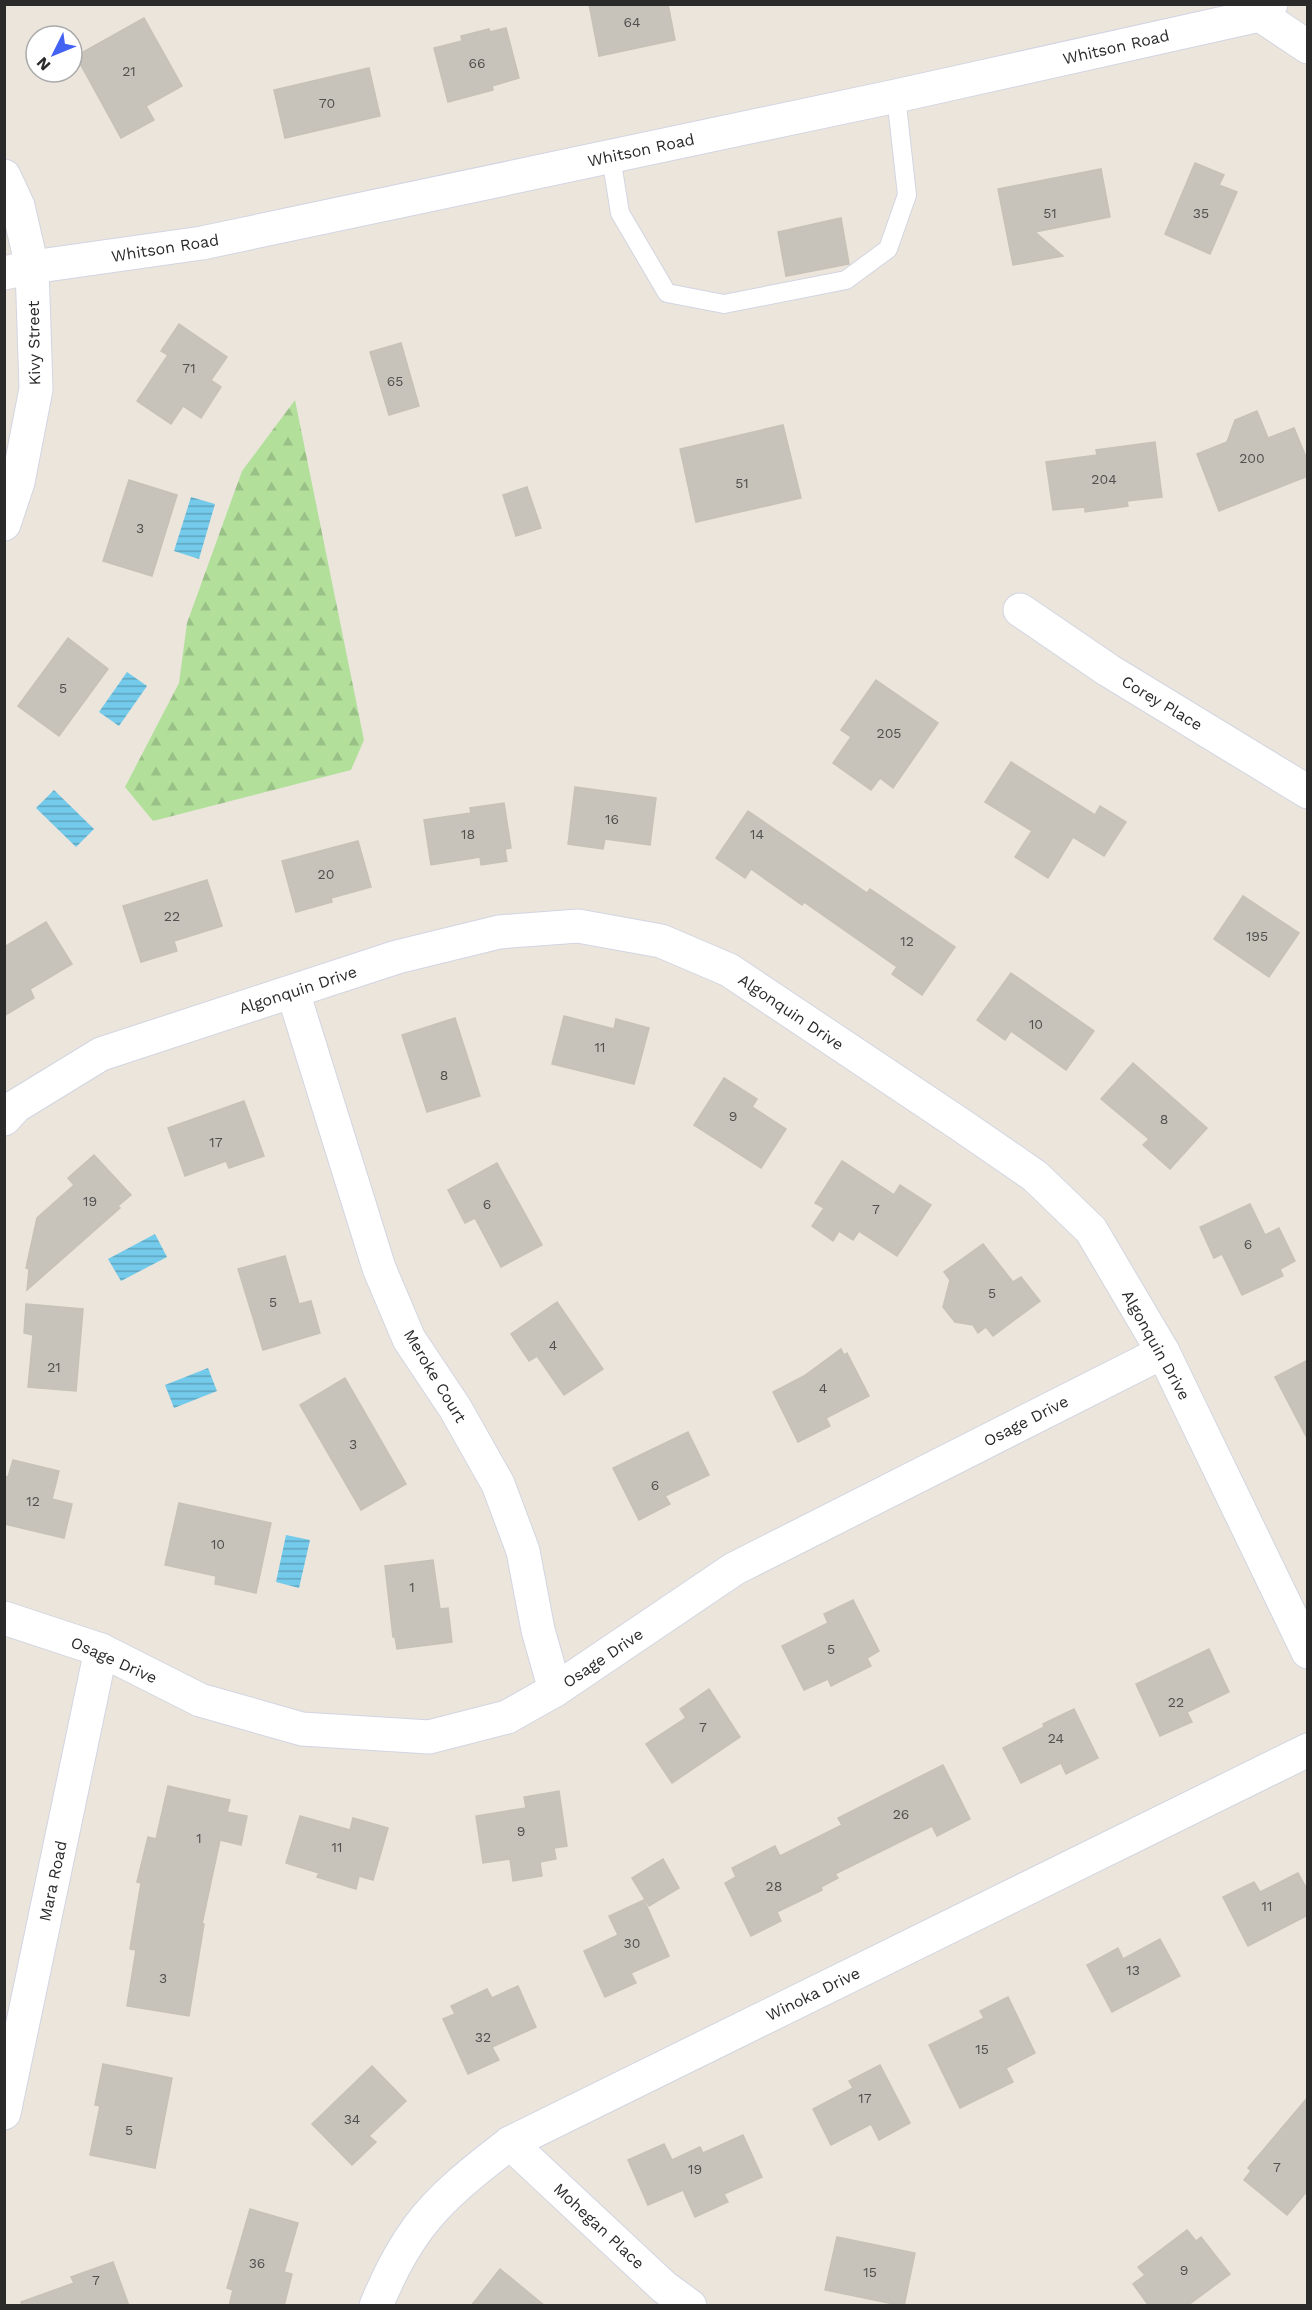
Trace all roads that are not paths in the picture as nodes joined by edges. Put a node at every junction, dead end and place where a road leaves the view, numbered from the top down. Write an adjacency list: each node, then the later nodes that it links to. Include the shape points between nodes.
1 (1260, 8): 2 (street); 3 (street, Whitson Road)
2 (1308, 47)
3 (897, 96): 4 (street, Whitson Road); 4 (lane, via 907,195 888,249 846,280 724,304 667,293 620,213)
4 (611, 157): 6 (street, Whitson Road, via 202,243)
5 (4, 176): 6 (street, Kivy Street, via 18,206)
6 (18, 270): 7 (street, Kivy Street, via 36,389 18,482)
7 (4, 524)
8 (1020, 610): 9 (street, Corey Place, via 1108,670)
9 (1308, 792)
10 (293, 992): 11 (street, Algonquin Drive, via 101,1054 16,1106); 12 (street, Algonquin Drive, via 398,957 499,932 578,926 661,941 729,970 1035,1176 1091,1230); 16 (street, Meroke Court, via 380,1268 409,1339 493,1474 523,1551 538,1630)
11 (4, 1119)
12 (1163, 1352): 15 (street, Algonquin Drive); 16 (street, Osage Drive, via 734,1569)
13 (4, 1618): 14 (street, Osage Drive)
14 (102, 1650): 16 (street, Osage Drive, via 200,1700 302,1729 429,1737 507,1717); 18 (street, Mara Road)
15 (1308, 1652)
16 (555, 1690)
17 (1308, 1750): 19 (street, Winoka Drive)
18 (4, 2113)
19 (510, 2143): 20 (street, Winoka Drive, via 466,2176 418,2227); 21 (street, Mohegan Place, via 664,2287)
20 (376, 2306)
21 (690, 2306)

